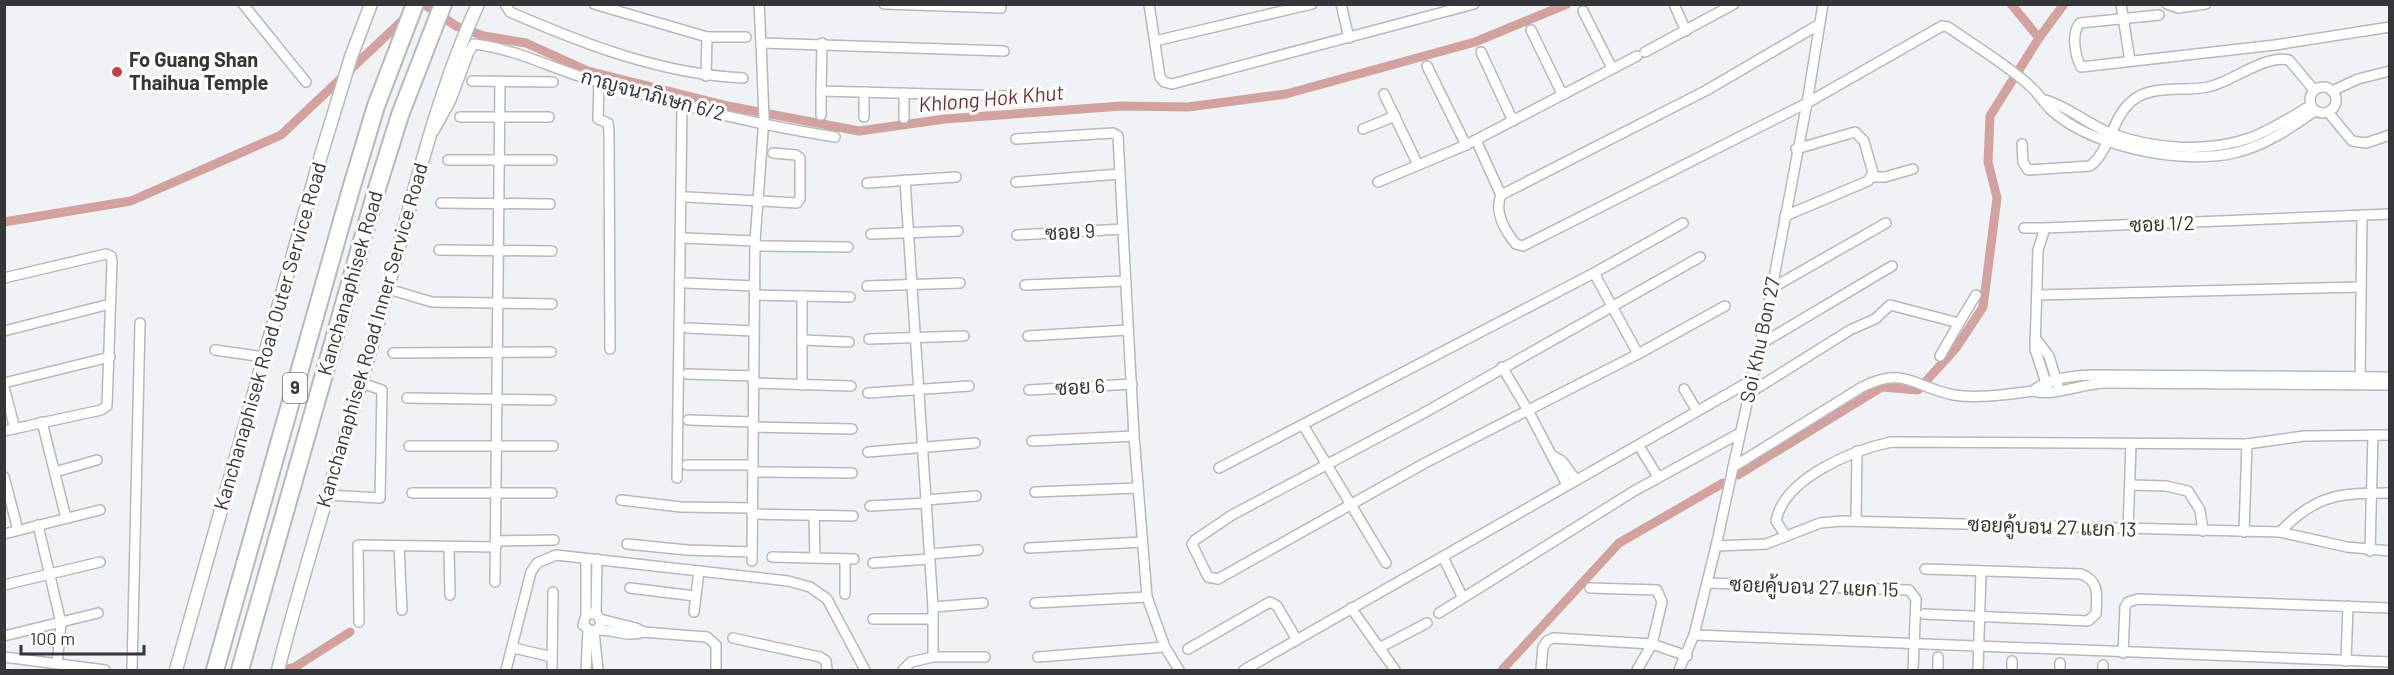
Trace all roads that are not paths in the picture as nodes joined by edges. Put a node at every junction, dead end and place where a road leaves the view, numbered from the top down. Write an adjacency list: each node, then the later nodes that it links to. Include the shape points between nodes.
1 (371, 4): 160 (main road, Kanchanaphisek Road Outer Service Road, via 319,162)
2 (415, 4): 329 (highway, Kanchanaphisek Road / 9, via 376,106)
3 (443, 4): 330 (highway, Kanchanaphisek Road / 9, via 400,115)
4 (478, 4): 74 (main road, Kanchanaphisek Road Inner Service Road)
5 (505, 4): 40 (street, via 510,12 592,47)
6 (594, 4): 28 (street)
7 (759, 4): 32 (street)
8 (884, 4): 20 (street)
9 (1149, 4): 31 (street)
10 (1312, 4): 31 (street)
11 (1341, 4): 30 (street)
12 (1474, 4): 30 (street)
13 (1674, 4): 27 (street)
14 (1734, 4): 27 (street)
15 (1822, 4): 24 (street, Soi Khu Bon 27)
16 (2121, 4): 23 (street)
17 (2167, 4): 18 (street, via 2178,8)
18 (2206, 4)
19 (248, 6): 44 (street)
20 (1001, 8)
21 (1583, 11): 38 (street)
22 (2159, 15): 23 (street)
23 (2124, 19): 36 (street); 36 (street, via 2080,24 2076,58 2082,67)
24 (1818, 25): 55 (street, Soi Khu Bon 27); 91 (street, via 1707,90)
25 (2390, 27): 36 (street)
26 (1531, 30): 53 (street)
27 (1686, 31): 38 (street)
28 (707, 37): 29 (street); 40 (street)
29 (746, 37)
30 (1349, 38): 31 (street, via 1172,84 1160,77)
31 (1155, 41)
32 (761, 43): 33 (street); 67 (street)
33 (822, 43): 34 (street); 48 (street)
34 (1004, 51)
35 (1480, 51): 66 (street)
36 (2130, 61)
37 (1427, 66): 76 (street)
38 (1612, 68): 53 (street)
39 (2390, 71): 49 (street)
40 (706, 76): 41 (street)
41 (743, 78)
42 (472, 81): 43 (street)
43 (500, 81): 45 (street); 62 (street)
44 (306, 82)
45 (553, 82)
46 (599, 82): 56 (street, กาญจนาภิเษก 6/2); 74 (street, กาญจนาภิเษก 6/2, via 507,49 473,44 447,109); 152 (street, via 598,119 608,123 609,132)
47 (2314, 90): 49 (street, via 2324,87); 57 (street); 71 (street, via 2289,60 2276,59 2207,87 2140,96 2131,101)
48 (821, 91): 50 (street); 59 (street)
49 (2332, 91): 58 (street, via 2336,103)
50 (864, 92): 51 (street); 64 (street)
51 (904, 93): 54 (street); 65 (street)
52 (1384, 94): 60 (street)
53 (1562, 94): 66 (street)
54 (1006, 96)
55 (1807, 103): 71 (street, via 1942,26 2029,85 2050,110); 77 (street, Soi Khu Bon 27); 91 (street, via 1523,246 1516,244 1502,222 1498,202)
56 (682, 105): 67 (street, กาญจนาภิเษก 6/2); 218 (street)
57 (2313, 108): 58 (street); 71 (street, via 2239,146 2176,151)
58 (2328, 112): 69 (street, via 2352,141 2366,143)
59 (821, 115)
60 (1395, 116): 68 (street); 82 (street)
61 (460, 117): 62 (street)
62 (499, 117): 63 (street); 80 (street)
63 (549, 117)
64 (864, 117)
65 (904, 118)
66 (1513, 121): 73 (street)
67 (764, 122): 70 (street, กาญจนาภิเษก 6/2); 93 (street)
68 (1363, 129)
69 (2390, 135)
70 (835, 137)
71 (2108, 137): 75 (street, via 2097,161 2090,166 2059,170 2028,170 2023,162)
72 (1016, 139): 84 (street, via 1113,133 1118,136)
73 (1476, 140): 76 (street); 91 (street)
74 (426, 144): 127 (main road, Kanchanaphisek Road Inner Service Road)
75 (2022, 144)
76 (1466, 145): 82 (street)
77 (1796, 149): 86 (street, via 1856,132 1864,141); 99 (street, Soi Khu Bon 27)
78 (772, 153): 93 (street, via 800,158 800,199 797,203)
79 (448, 160): 80 (street)
80 (499, 160): 81 (street); 95 (street)
81 (552, 160)
82 (1418, 165): 89 (street)
83 (1913, 169): 86 (street)
84 (1120, 174): 88 (street); 104 (street)
85 (956, 177): 87 (street)
86 (1872, 177): 99 (street)
87 (905, 180): 90 (street); 106 (street)
88 (1016, 182)
89 (1378, 182)
90 (867, 183)
91 (1501, 195)
92 (687, 198): 93 (street)
93 (758, 201): 110 (street)
94 (441, 203): 95 (street)
95 (499, 204): 96 (street); 113 (street)
96 (550, 204)
97 (2390, 214): 98 (street, ซอย 1/2)
98 (2362, 215): 103 (street, ซอย 1/2); 125 (street)
99 (1785, 216): 126 (street, Soi Khu Bon 27)
100 (1683, 223): 117 (street)
101 (1886, 223): 126 (street)
102 (2024, 228): 103 (street, ซอย 1/2)
103 (2045, 228): 130 (street, via 2038,249)
104 (1123, 229): 108 (street, ซอย 9); 119 (street)
105 (958, 231): 106 (street)
106 (908, 233): 107 (street); 122 (street)
107 (871, 234)
108 (1017, 235)
109 (685, 238): 110 (street)
110 (755, 243): 111 (street); 128 (street)
111 (848, 247)
112 (439, 250): 113 (street)
113 (498, 251): 114 (street); 133 (street)
114 (552, 251)
115 (1700, 257): 136 (street)
116 (1892, 266): 151 (street)
117 (1594, 273): 136 (street); 189 (street)
118 (4, 278): 134 (street, via 106,254 112,261)
119 (1126, 280): 123 (street); 141 (street)
120 (686, 283): 128 (street)
121 (960, 283): 122 (street)
122 (910, 285): 124 (street); 148 (street)
123 (1025, 285)
124 (867, 286)
125 (2361, 287): 130 (street); 166 (street)
126 (1772, 288): 151 (street, Soi Khu Bon 27)
127 (388, 289): 133 (street, via 432,302); 167 (main road, Kanchanaphisek Road Inner Service Road)
128 (755, 290): 131 (street); 143 (street)
129 (1976, 294): 138 (street)
130 (2037, 295): 146 (street)
131 (802, 296): 132 (street); 149 (street)
132 (850, 297)
133 (498, 302): 135 (street); 154 (street)
134 (110, 304): 142 (street); 159 (street)
135 (552, 304)
136 (1611, 305): 157 (street); 161 (street)
137 (1725, 306): 157 (street)
138 (1959, 323): 158 (street); 180 (street, via 1890,305 1875,320 1850,330)
139 (140, 324): 327 (street)
140 (687, 328): 143 (street)
141 (1128, 330): 145 (street); 168 (street)
142 (4, 331)
143 (753, 331): 164 (street)
144 (964, 336): 148 (street)
145 (1028, 336)
146 (2035, 338): 171 (street, via 2049,356); 175 (street)
147 (869, 339): 148 (street)
148 (914, 339): 177 (street)
149 (802, 340): 150 (street); 170 (street)
150 (849, 342)
151 (1759, 345): 165 (street, Soi Khu Bon 27)
152 (610, 349)
153 (215, 351): 160 (street)
154 (497, 352): 155 (street); 156 (street); 182 (street)
155 (551, 352)
156 (393, 353)
157 (1638, 354): 184 (street)
158 (1940, 356)
159 (110, 357): 169 (street); 187 (street, via 106,408)
160 (264, 357): 328 (main road, Kanchanaphisek Road Outer Service Road)
161 (1502, 368): 184 (street); 211 (street)
162 (687, 374): 164 (street)
163 (2390, 377): 166 (street)
164 (754, 380): 170 (street); 188 (street)
165 (1752, 380): 180 (street, Soi Khu Bon 27); 185 (street)
166 (2360, 381): 171 (street, via 2106,374 2078,375); 172 (street)
167 (361, 383): 230 (main road, Kanchanaphisek Road Inner Service Road); 230 (street, via 382,390 380,498)
168 (1132, 384): 178 (street, ซอย 6); 196 (street)
169 (4, 385): 190 (street)
170 (802, 385): 173 (street)
171 (2058, 385): 175 (street)
172 (2390, 385)
173 (851, 386)
174 (969, 386): 177 (street)
175 (2047, 388): 212 (street, via 1956,395 1917,381 1889,377 1872,382)
176 (1684, 389): 185 (street)
177 (919, 390): 179 (street); 205 (street)
178 (1029, 390)
179 (868, 393)
180 (1748, 394): 193 (street, Soi Khu Bon 27)
181 (407, 398): 182 (street)
182 (497, 400): 183 (street); 204 (street)
183 (551, 400)
184 (1529, 411): 208 (street); 234 (street)
185 (1697, 411): 203 (street)
186 (688, 420): 188 (street)
187 (42, 422): 190 (street); 215 (street)
188 (753, 424): 191 (street); 213 (street)
189 (1303, 425): 211 (street); 214 (street)
190 (15, 429): 192 (street)
191 (852, 429)
192 (4, 431)
193 (1740, 433): 212 (street, Soi Khu Bon 27); 217 (street)
194 (2373, 435): 195 (street); 200 (street, via 2304,436); 227 (street)
195 (2390, 435)
196 (1134, 436): 197 (street); 223 (street)
197 (1032, 441)
198 (975, 443): 205 (street)
199 (2131, 444): 200 (street); 206 (street, via 1912,441); 221 (street)
200 (2247, 444): 246 (street)
201 (409, 446): 204 (street)
202 (553, 446): 204 (street)
203 (1639, 446): 217 (street); 219 (street)
204 (497, 448): 225 (street)
205 (922, 448): 207 (street); 233 (street)
206 (1857, 452): 241 (street); 249 (street, via 1803,482 1786,497 1776,521)
207 (868, 453)
208 (1553, 456): 219 (street, via 1562,461); 222 (street)
209 (98, 460): 215 (street)
210 (687, 465): 213 (street)
211 (1327, 466): 234 (street); 234 (street, via 1232,515 1193,542 1192,549 1208,577 1218,579)
212 (1733, 467): 255 (street, Soi Khu Bon 27)
213 (753, 468): 216 (street); 237 (street)
214 (1219, 468)
215 (55, 472): 240 (street)
216 (852, 473)
217 (1658, 477): 284 (street)
218 (677, 478)
219 (1576, 480): 222 (street)
220 (5, 482): 243 (street)
221 (2130, 484): 244 (street); 245 (street, via 2188,491 2200,510)
222 (1567, 485): 263 (street)
223 (1138, 488): 224 (street); 251 (street)
224 (1035, 492)
225 (496, 493): 226 (street); 229 (street); 252 (street)
226 (552, 493)
227 (2371, 493): 228 (street); 247 (street, via 2344,494 2312,504); 259 (street)
228 (2390, 493)
229 (412, 494)
230 (327, 495): 331 (main road, Kanchanaphisek Road Inner Service Road)
231 (976, 496): 233 (street)
232 (621, 500): 237 (street)
233 (926, 501): 235 (street); 261 (street)
234 (1351, 505): 269 (street)
235 (870, 506)
236 (100, 510): 240 (street)
237 (752, 511): 238 (street); 253 (street, via 752,556)
238 (814, 515): 239 (street); 264 (street)
239 (853, 516)
240 (66, 518): 242 (street)
241 (1856, 521): 244 (street, ซอยคู้บอน 27 แยก 13); 249 (street, ซอยคู้บอน 27 แยก 13, via 1820,523)
242 (38, 525): 243 (street); 273 (street)
243 (18, 530): 248 (street)
244 (2128, 530): 245 (street, ซอยคู้บอน 27 แยก 13)
245 (2203, 531): 246 (street, ซอยคู้บอน 27 แยก 13)
246 (2244, 532): 247 (street, ซอยคู้บอน 27 แยก 13)
247 (2280, 532): 259 (street, ซอยคู้บอน 27 แยก 13)
248 (4, 534)
249 (1786, 536): 255 (street, ซอยคู้บอน 27 แยก 13, via 1752,546)
250 (554, 540): 252 (street)
251 (1142, 542): 257 (street); 283 (street)
252 (496, 544): 256 (street); 274 (street)
253 (627, 544)
254 (399, 546): 256 (street); 291 (street); 299 (street, via 358,545)
255 (1716, 546): 275 (street, Soi Khu Bon 27)
256 (449, 547): 281 (street)
257 (1029, 548)
258 (978, 550): 261 (street)
259 (2370, 550): 260 (street, ซอยคู้บอน 27 แยก 13)
260 (2390, 551)
261 (929, 556): 268 (street); 288 (street)
262 (772, 557): 264 (street)
263 (1443, 557): 284 (street); 289 (street)
264 (815, 558): 280 (street, via 849,559)
265 (586, 559): 266 (street); 301 (street); 311 (street, via 556,555 537,563 528,583)
266 (597, 559): 271 (street); 301 (street)
267 (100, 562): 273 (street)
268 (873, 563)
269 (1386, 563)
270 (1925, 569): 272 (street)
271 (699, 571): 282 (street); 338 (street, via 788,581 820,593)
272 (1981, 571): 296 (street); 296 (street, via 2081,574 2096,584 2097,595 2096,614 2088,621)
273 (50, 575): 276 (street); 300 (street)
274 (495, 582)
275 (1708, 583): 303 (street, Soi Khu Bon 27); 308 (street, ซอยคู้บอน 27 แยก 15, via 1909,590 1916,599)
276 (4, 585)
277 (630, 588): 282 (street)
278 (1590, 588): 307 (street, via 1657,590 1662,602)
279 (554, 592): 317 (street)
280 (845, 594)
281 (450, 595)
282 (695, 597): 292 (street)
283 (1146, 597): 286 (street); 309 (street)
284 (1463, 598): 294 (street)
285 (983, 603): 288 (street)
286 (1035, 603)
287 (2348, 606): 290 (street); 314 (street, via 2138,599 2125,607); 322 (street)
288 (933, 607): 298 (street)
289 (1352, 608): 306 (street); 312 (street)
290 (2390, 608)
291 (402, 610)
292 (694, 612)
293 (98, 613): 300 (street)
294 (1440, 613)
295 (1924, 614): 296 (street)
296 (1980, 617): 310 (street)
297 (873, 619): 298 (street)
298 (933, 619): 318 (street)
299 (359, 622)
300 (61, 623): 304 (street); 324 (street)
301 (594, 623): 334 (street); 335 (street); 336 (street, via 713,639)
302 (1427, 623): 312 (street)
303 (1694, 635): 308 (street); 315 (street, Soi Khu Bon 27)
304 (4, 636)
305 (733, 638): 337 (street, via 820,657)
306 (1297, 640): 313 (street, via 1277,606 1270,602); 341 (street)
307 (1652, 644): 315 (street); 343 (street, via 1553,638 1543,647); 344 (street)
308 (1914, 644): 310 (street); 346 (street, ซอยคู้บอน 27 แยก 15)
309 (1165, 647): 320 (street); 340 (street)
310 (1978, 647): 314 (street); 348 (street)
311 (514, 648): 317 (street); 332 (street)
312 (1379, 648): 325 (street)
313 (1188, 649)
314 (2123, 653): 322 (street)
315 (1687, 656): 345 (street, Soi Khu Bon 27)
316 (4, 657): 324 (street)
317 (552, 657): 333 (street)
318 (933, 657): 319 (street); 339 (street, via 911,662)
319 (985, 657)
320 (1038, 657)
321 (1938, 657): 347 (street)
322 (2346, 661): 323 (street)
323 (2390, 662)
324 (57, 664): 326 (street)
325 (1393, 667): 342 (street)
326 (105, 670)
327 (132, 670)
328 (176, 670)
329 (215, 670)
330 (240, 670)
331 (278, 670)
332 (506, 670)
333 (552, 670)
334 (586, 670)
335 (598, 670)
336 (716, 670)
337 (827, 670)
338 (866, 670)
339 (903, 670)
340 (1179, 670)
341 (1244, 670)
342 (1381, 670)
343 (1541, 670)
344 (1636, 670)
345 (1679, 670)
346 (1913, 670)
347 (1938, 670)
348 (1978, 670)

